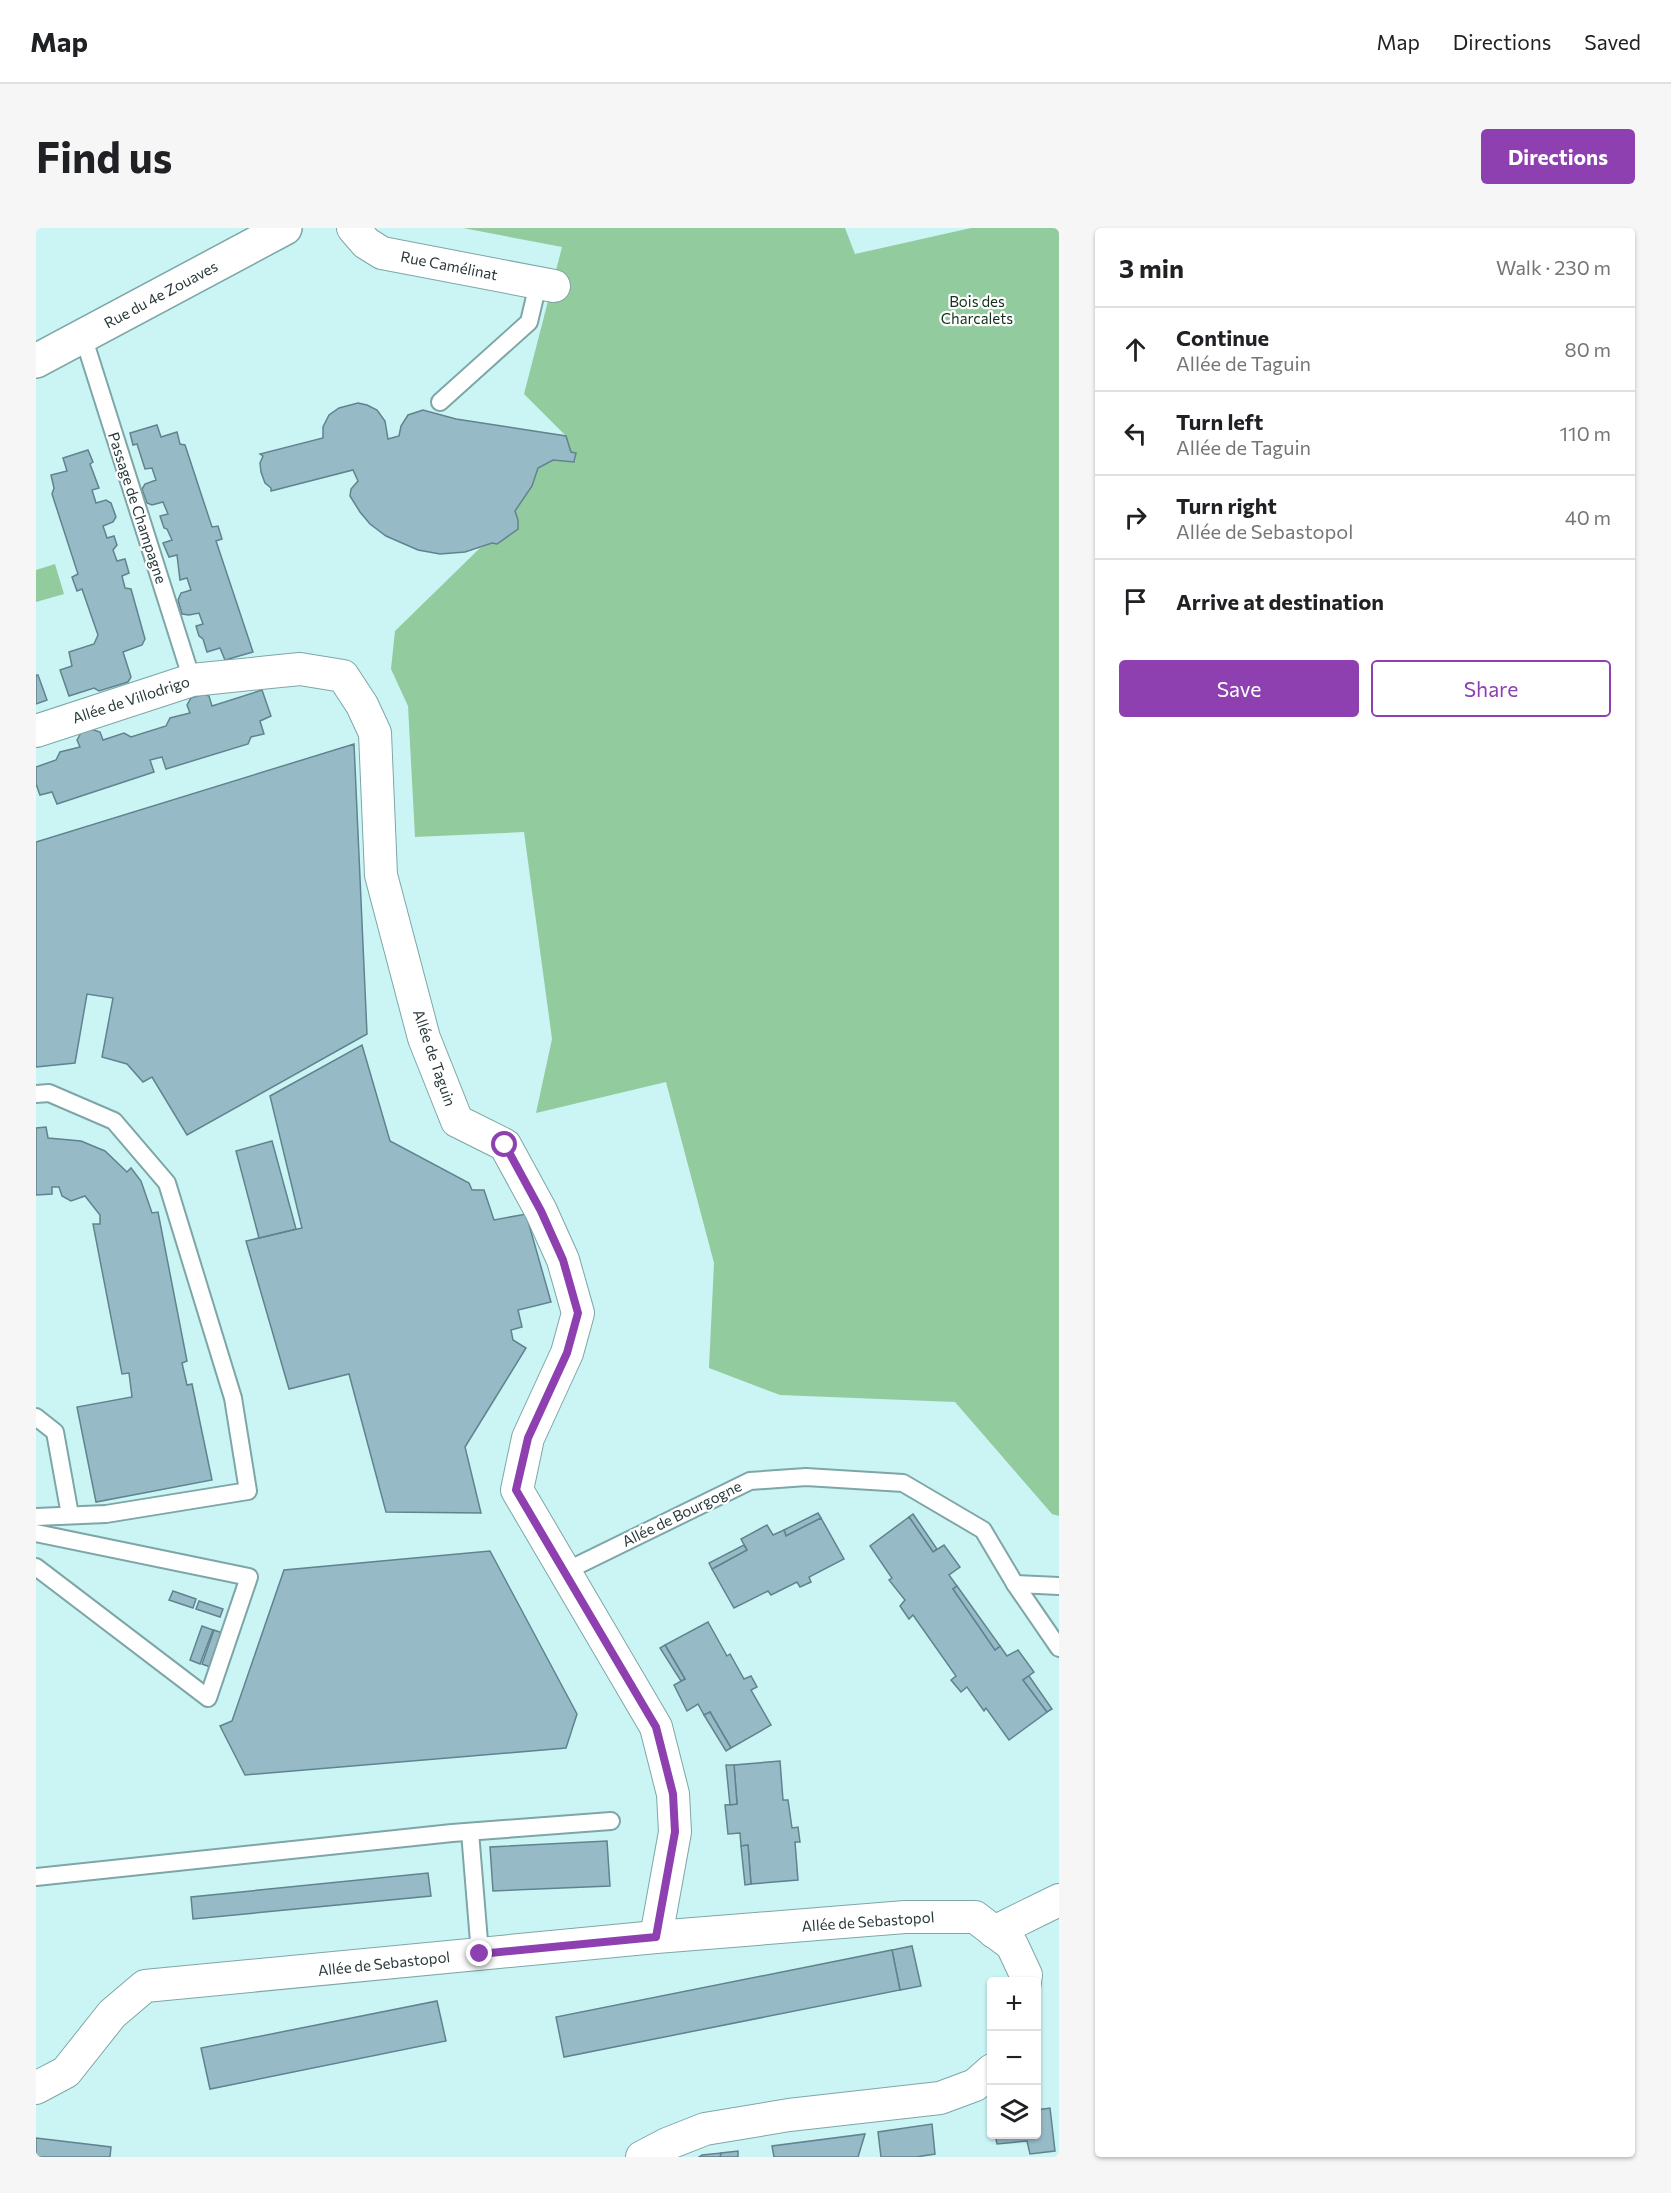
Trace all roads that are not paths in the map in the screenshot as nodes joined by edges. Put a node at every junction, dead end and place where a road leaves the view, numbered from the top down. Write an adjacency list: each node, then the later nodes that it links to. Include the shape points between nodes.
1 (285, 228): 3 (main road, Rue du 4e Zouaves)
2 (353, 228): 4 (street, Rue Camélinat, via 382,253)
3 (241, 239): 5 (main road, Rue du 4e Zouaves)
4 (546, 285): 7 (lane, via 529,322)
5 (83, 336): 6 (main road, Rue du 4e Zouaves); 9 (lane, Passage de Champagne)
6 (36, 361)
7 (440, 402)
8 (300, 669): 9 (street, Allée de Villodrigo); 17 (street, Allée de Taguin, via 343,675 375,733 381,875 424,1038 457,1121 505,1145 563,1260 578,1313 567,1353 528,1438 516,1490)
9 (192, 680): 10 (street, Allée de Villodrigo)
10 (36, 731)
11 (36, 1094): 13 (lane, via 48,1093 114,1121 167,1183 233,1398 248,1491 106,1514)
12 (36, 1417): 13 (lane, via 55,1432)
13 (70, 1515): 14 (lane)
14 (36, 1517)
15 (36, 1533): 16 (lane, via 249,1577 208,1698)
16 (36, 1567)
17 (564, 1572): 18 (lane, Allée de Bourgogne, via 750,1481 806,1477 903,1483 982,1530); 26 (street, Allée de Taguin, via 656,1727 673,1794 675,1832)
18 (1015, 1584): 19 (lane); 20 (lane, Allée de Bourgogne)
19 (1059, 1586)
20 (1059, 1648)
21 (611, 1821): 22 (lane)
22 (470, 1832): 23 (lane); 27 (lane)
23 (36, 1877)
24 (1059, 1900): 25 (street)
25 (994, 1932): 26 (street, Allée de Sebastopol, via 975,1917 905,1917); 28 (street, Allée de Sebastopol, via 1012,1945)
26 (656, 1937): 27 (street, Allée de Sebastopol)
27 (480, 1954): 30 (street, Allée de Sebastopol, via 145,1986 112,2014 66,2072)
28 (1026, 1977)
29 (987, 2074): 31 (street, via 975,2085 940,2098 705,2129)
30 (36, 2088)
31 (642, 2157)

